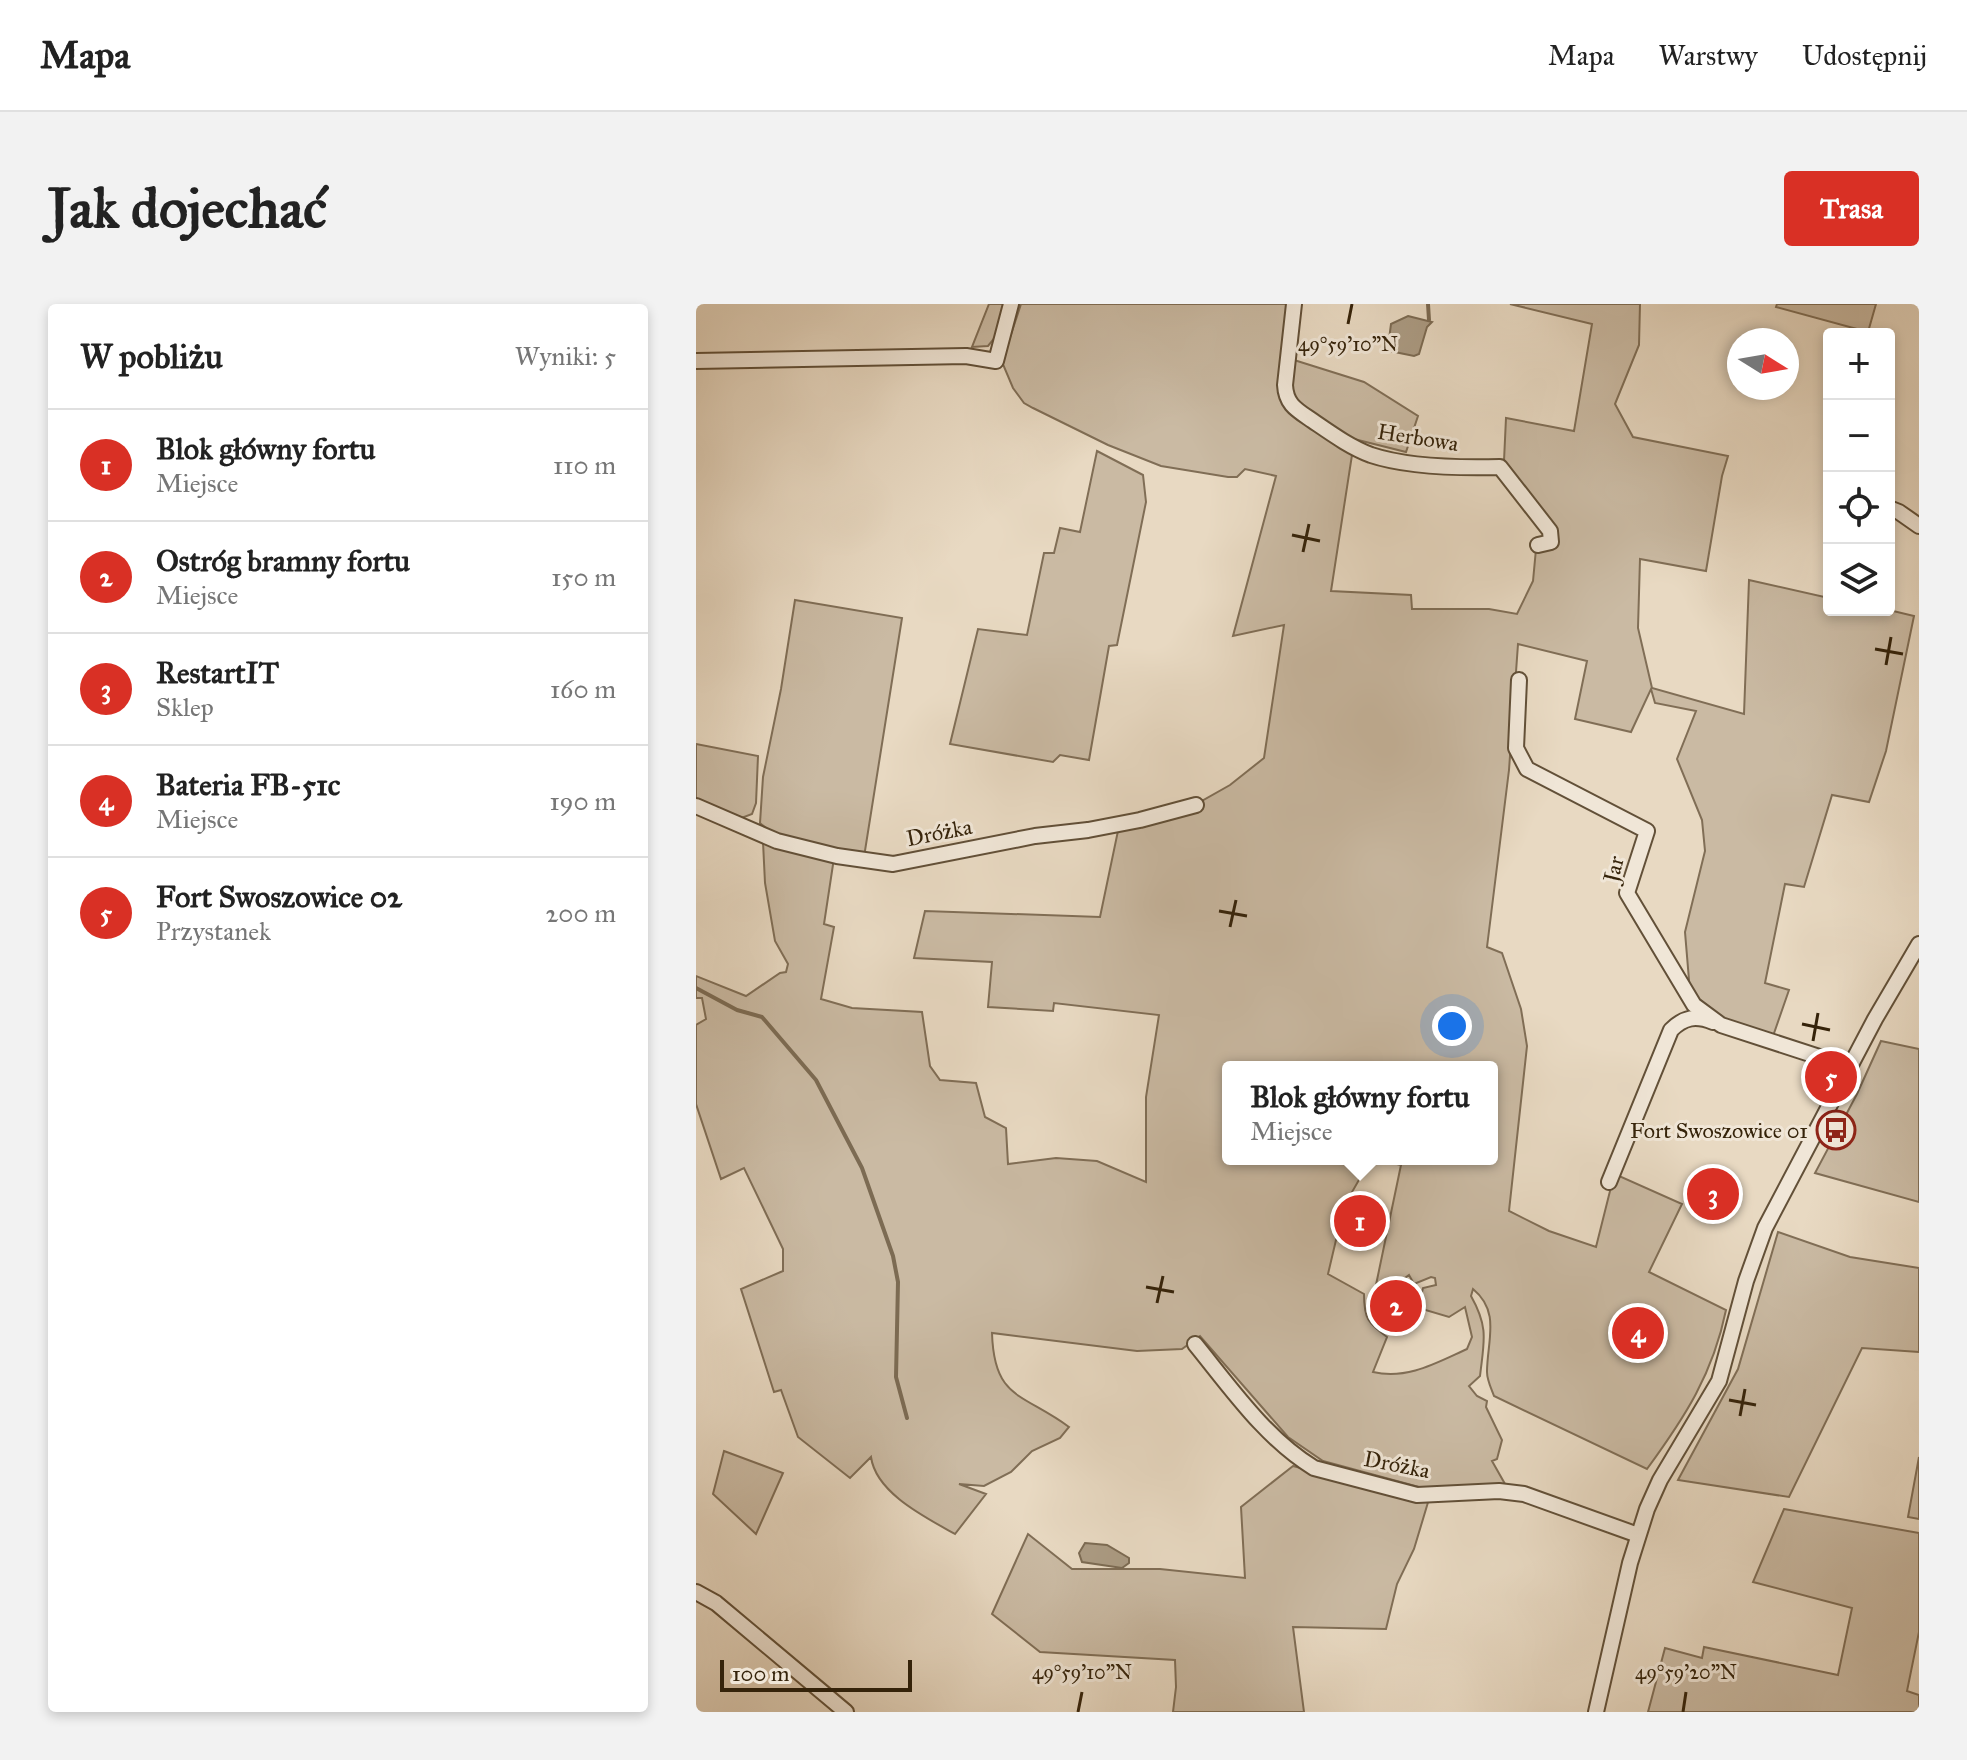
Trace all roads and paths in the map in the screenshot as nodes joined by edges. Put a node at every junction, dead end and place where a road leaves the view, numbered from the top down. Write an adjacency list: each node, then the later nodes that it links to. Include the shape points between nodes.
1 (1011, 304): 3 (street, via 996,361 966,356)
2 (1294, 304): 6 (street, Herbowa, via 1285,385 1296,410 1373,455 1500,467 1550,531 1551,542)
3 (696, 361)
4 (1895, 510): 5 (street)
5 (1919, 526)
6 (1538, 545)
7 (1519, 680): 11 (street, Jar, via 1516,748 1521,759 1527,769 1647,831 1627,893 1694,1005)
8 (1196, 805): 9 (street, Dróżka, via 1140,820 893,864 777,841)
9 (696, 806)
10 (1919, 944): 12 (street)
11 (1721, 1025): 12 (street, Jar); 13 (street, via 1700,1017 1681,1020 1671,1030)
12 (1850, 1067): 15 (street, via 1765,1228 1719,1381 1660,1480)
13 (1609, 1182)
14 (1195, 1344): 15 (street, Dróżka, via 1267,1429 1314,1468 1417,1495 1524,1494)
15 (1638, 1535): 18 (street)
16 (696, 1592): 17 (street)
17 (846, 1712)
18 (1596, 1712)

